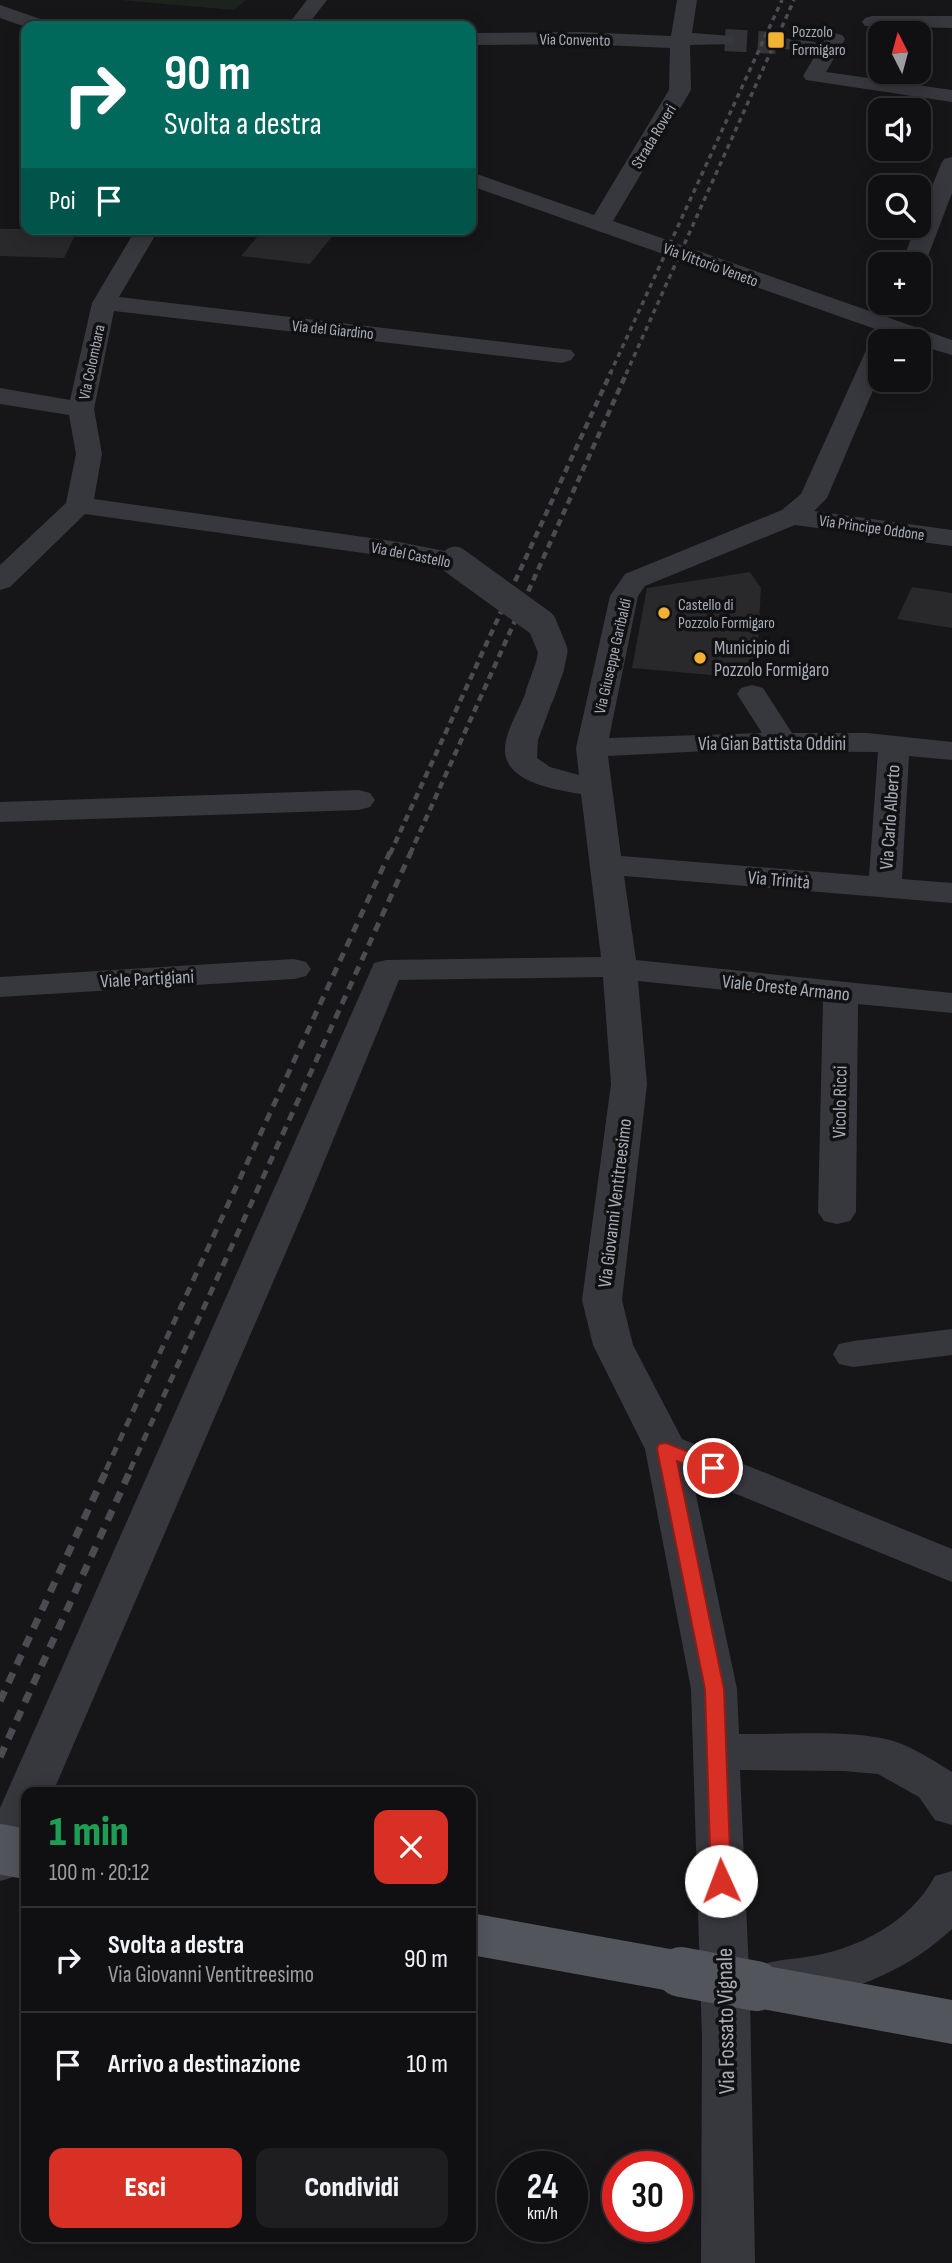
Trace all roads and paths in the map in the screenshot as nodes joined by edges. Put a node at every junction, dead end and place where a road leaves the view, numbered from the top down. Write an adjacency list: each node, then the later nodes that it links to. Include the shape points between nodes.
1 (317, 0): 5 (street)
2 (687, 0): 13 (street, Strada Roveri)
3 (0, 11): 4 (street)
4 (28, 21)
5 (301, 21)
6 (931, 22): 7 (street)
7 (952, 22)
8 (0, 28): 9 (street)
9 (21, 29)
10 (476, 39): 13 (street, Via Convento)
11 (835, 39): 16 (street, via 813,76)
12 (725, 40): 13 (street, Via Convento)
13 (686, 41): 19 (street, Strada Roveri, via 680,90)
14 (776, 43): 15 (street)
15 (808, 46)
16 (952, 96)
17 (952, 164): 21 (street)
18 (476, 181): 19 (street, Via Vittorio Veneto)
19 (600, 224): 23 (street, Via Vittorio Veneto)
20 (144, 235): 22 (street, Via Colombara)
21 (918, 252)
22 (104, 303): 28 (street, Via del Giardino); 31 (street, Via Colombara)
23 (887, 329)
24 (931, 332): 25 (street)
25 (952, 333)
26 (931, 342): 27 (street, Via Vittorio Veneto)
27 (952, 348)
28 (562, 355)
29 (868, 372): 33 (street, Via Giuseppe Garibaldi, via 813,498)
30 (0, 396): 31 (street)
31 (81, 410): 32 (street, Via Colombara, via 89,454)
32 (79, 505): 35 (street); 41 (street, Via del Castello, bridge, via 455,561 542,624 552,639 555,654 520,752 524,762 536,772)
33 (792, 516): 34 (street, Via Principe Oddone); 39 (street, Via Giuseppe Garibaldi, via 635,580 624,596)
34 (952, 538)
35 (0, 581)
36 (752, 694): 37 (street)
37 (783, 742): 38 (street, Via Gian Battista Oddini); 39 (street, Via Gian Battista Oddini)
38 (894, 745): 40 (street, Via Gian Battista Oddini); 45 (street, Via Carlo Alberto)
39 (591, 748): 41 (street, Via Giuseppe Garibaldi)
40 (952, 751)
41 (595, 788): 44 (street, Via Giuseppe Garibaldi)
42 (359, 800): 43 (street)
43 (0, 812)
44 (606, 865): 45 (street, Via Trinità); 48 (street, Via Giuseppe Garibaldi)
45 (885, 888): 46 (street, Via Trinità)
46 (952, 893)
47 (293, 969): 49 (street, Viale Partigiani)
48 (620, 970): 50 (street, Viale Oreste Armano); 55 (street, Via Giovanni Ventitreesimo, via 629,1084 602,1300 613,1345); 58 (street, Viale Oreste Armano, via 593,966 386,970)
49 (0, 987)
50 (841, 992): 51 (street, Viale Oreste Armano); 52 (street, Vicolo Ricci)
51 (952, 1003)
52 (836, 1212)
53 (952, 1342): 54 (street)
54 (853, 1354)
55 (666, 1449): 56 (street); 57 (street, Via Fossato Vignale, via 714,1689)
56 (952, 1566)
57 (716, 1752): 59 (street, via 887,1757 935,1784); 68 (street, Via Fossato Vignale, via 727,2037)
58 (32, 1787)
59 (952, 1807)
60 (21, 1814): 63 (street)
61 (0, 1849): 62 (main road, bridge)
62 (21, 1853)
63 (0, 1862)
64 (952, 1889): 66 (street, via 948,1903 903,1942 881,1953 848,1969)
65 (476, 1935): 66 (main road, bridge)
66 (756, 1986): 67 (main road)
67 (952, 2022)
68 (728, 2263)

